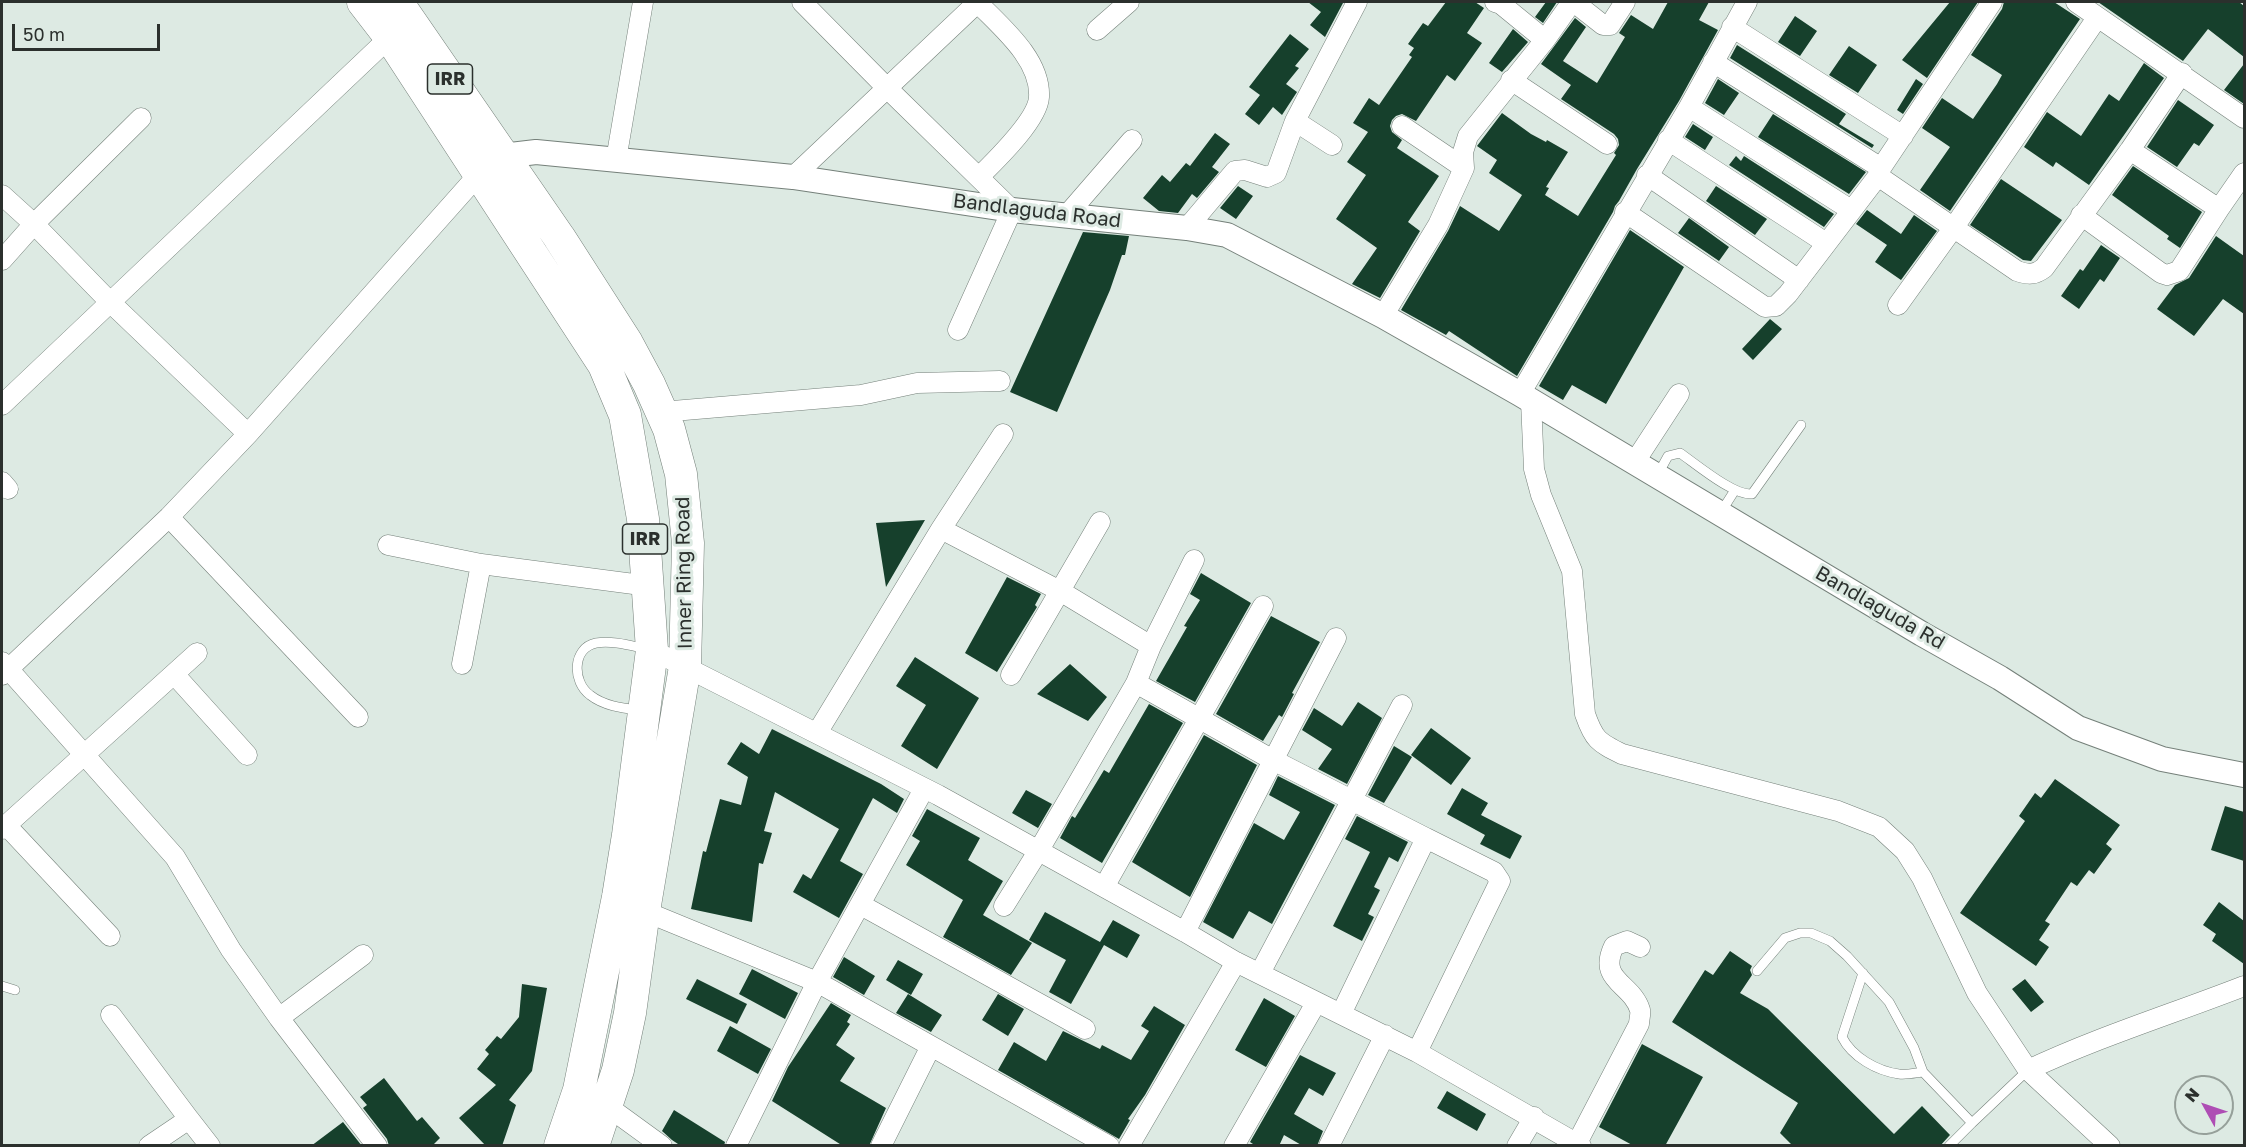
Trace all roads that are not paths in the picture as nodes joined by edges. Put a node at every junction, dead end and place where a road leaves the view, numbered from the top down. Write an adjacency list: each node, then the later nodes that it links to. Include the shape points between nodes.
1 (363, 2): 17 (highway, Inner Ring Road / IRR)
2 (397, 2): 35 (highway, Inner Ring Road / IRR)
3 (643, 2): 34 (street)
4 (802, 2): 22 (street)
5 (978, 2): 22 (street); 41 (street, via 1035,70 1040,98 1029,121 1006,151)
6 (1129, 2): 16 (street)
7 (1357, 2): 26 (street)
8 (1495, 2): 18 (street)
9 (1625, 2): 13 (street, via 1610,25 1603,25 1575,3)
10 (1747, 2): 15 (street)
11 (1992, 2): 28 (street)
12 (2076, 2): 14 (street)
13 (1562, 5): 18 (street)
14 (2097, 18): 20 (street); 50 (street)
15 (1732, 27): 19 (street); 28 (street)
16 (1097, 30)
17 (390, 37): 35 (highway, Inner Ring Road / IRR); 55 (street)
18 (1545, 40): 21 (street)
19 (1713, 62): 23 (street); 37 (street)
20 (2182, 73): 25 (street); 33 (street)
21 (1512, 80): 31 (street); 36 (street, via 1468,136)
22 (888, 89): 40 (street); 41 (street)
23 (1689, 107): 30 (street); 45 (street)
24 (141, 118): 49 (street)
25 (2244, 118)
26 (1295, 121): 32 (street); 51 (street, via 1276,172 1267,177 1235,171)
27 (1402, 126): 36 (street)
28 (1903, 136): 37 (street)
29 (1132, 140): 47 (street)
30 (1668, 140): 39 (street); 52 (street)
31 (1607, 144)
32 (1332, 145)
33 (2130, 150): 43 (street); 48 (street)
34 (616, 160): 35 (street, Bandlaguda Road, via 536,152); 40 (street, Bandlaguda Road)
35 (490, 165): 63 (highway, Inner Ring Road / IRR, via 559,237 627,343); 65 (street); 77 (highway, Inner Ring Road / IRR, via 604,365 626,415)
36 (1464, 168): 57 (street, via 1438,225)
37 (1879, 172): 45 (street); 50 (street)
38 (2244, 173): 43 (street)
39 (1647, 175): 46 (street); 54 (street)
40 (793, 177): 44 (street, Bandlaguda Road)
41 (979, 177): 44 (street)
42 (2, 195): 49 (street)
43 (2219, 208): 48 (street, via 2179,271 2168,275)
44 (1012, 210): 47 (street, Bandlaguda Road); 58 (street)
45 (1851, 210): 52 (street)
46 (1626, 212): 54 (street, via 1765,307 1776,306); 61 (street)
47 (1067, 215): 51 (street, Bandlaguda Road)
48 (2081, 215): 50 (street, via 2037,273 2017,271)
49 (34, 224): 53 (street); 55 (street)
50 (1954, 227): 56 (street)
51 (1187, 228): 57 (street, Bandlaguda Road, via 1227,235)
52 (1826, 243): 54 (street)
53 (2, 260)
54 (1799, 280)
55 (109, 301): 62 (street); 65 (street)
56 (1898, 305)
57 (1383, 316): 61 (street, Bandlaguda Road)
58 (958, 330)
59 (1000, 381): 63 (street, via 917,383 861,395)
60 (1679, 394): 67 (street)
61 (1525, 398): 67 (street, Bandlaguda Rd); 128 (street, via 1541,495 1572,571 1585,714 1592,734 1622,754 1838,811 1879,827 1905,851 1922,878 1977,993)
62 (2, 405)
63 (661, 412): 85 (highway, Inner Ring Road / IRR, via 681,474 688,543)
64 (1801, 425): 69 (lane, via 1752,494)
65 (248, 434): 71 (street)
66 (1003, 435): 73 (street)
67 (1634, 463): 68 (street, Bandlaguda Rd)
68 (1656, 476): 69 (lane, via 1668,456 1680,453); 70 (street, Bandlaguda Rd)
69 (1735, 490): 70 (lane)
70 (1720, 514): 98 (street, Bandlaguda Rd, via 2078,728 2162,759)
71 (169, 517): 86 (street); 92 (street)
72 (1100, 522): 78 (street)
73 (941, 529): 78 (street); 94 (street)
74 (388, 545): 76 (street)
75 (1194, 560): 81 (street)
76 (481, 564): 77 (street); 84 (street)
77 (649, 586): 82 (highway, Inner Ring Road / IRR)
78 (1060, 591): 81 (street); 88 (street)
79 (1263, 606): 93 (street)
80 (1336, 638): 97 (street)
81 (1151, 646): 89 (street)
82 (652, 650): 85 (street); 91 (highway, Inner Ring Road / IRR); 91 (lane, via 594,643 584,649 576,674 589,694 613,706)
83 (197, 653): 87 (street)
84 (462, 664)
85 (685, 667): 94 (street); 107 (highway, Inner Ring Road / IRR)
86 (4, 669): 95 (street)
87 (174, 674): 95 (street); 96 (street)
88 (1011, 675)
89 (1136, 683): 93 (street); 103 (street)
90 (1402, 705): 100 (street)
91 (644, 711): 138 (highway, Inner Ring Road / IRR, via 618,897 579,1090)
92 (358, 717)
93 (1200, 718): 97 (street); 104 (street)
94 (817, 733): 99 (street)
95 (83, 754): 101 (street); 123 (street, via 175,857 231,950)
96 (247, 755)
97 (1273, 760): 100 (street); 108 (street)
98 (2244, 775)
99 (924, 789): 103 (street); 105 (street)
100 (1353, 800): 102 (street); 114 (street)
101 (4, 827): 109 (street)
102 (1426, 838): 121 (street); 127 (street, via 1494,872 1500,881)
103 (1039, 850): 104 (street); 106 (street)
104 (1104, 887): 108 (street)
105 (861, 905): 116 (street); 124 (street)
106 (1004, 906)
107 (644, 911): 116 (street); 130 (highway, Inner Ring Road / IRR, via 630,1013)
108 (1185, 932): 112 (street)
109 (110, 936)
110 (1640, 947): 134 (street, via 1627,941 1614,946 1609,956 1613,976 1640,1011 1639,1024)
111 (363, 955): 123 (street)
112 (1236, 962): 114 (street); 144 (street)
113 (1757, 971): 115 (lane, via 1785,938 1811,933 1830,941)
114 (1260, 973): 120 (street)
115 (1863, 973): 129 (lane, via 1889,1002); 129 (lane, via 1842,1037 1847,1048 1876,1068 1900,1075)
116 (817, 982): 126 (street); 141 (street)
117 (2, 986): 119 (lane)
118 (2244, 986): 128 (street, via 2071,1050)
119 (15, 990)
120 (1316, 1003): 121 (street); 145 (street)
121 (1341, 1014): 125 (street)
122 (111, 1015): 132 (street)
123 (279, 1018): 137 (street)
124 (1085, 1029)
125 (1385, 1035): 127 (street); 146 (street)
126 (931, 1046): 142 (street); 143 (street)
127 (1417, 1052): 131 (street)
128 (2028, 1070): 133 (lane); 149 (street)
129 (1923, 1072): 133 (lane)
130 (607, 1106): 139 (highway, Inner Ring Road / IRR); 140 (street)
131 (1534, 1117): 134 (street); 147 (street)
132 (189, 1119): 135 (street); 136 (street)
133 (1972, 1124): 148 (lane)
134 (1579, 1144)
135 (149, 1146)
136 (210, 1146)
137 (377, 1146)
138 (560, 1146)
139 (593, 1146)
140 (662, 1146)
141 (736, 1146)
142 (881, 1146)
143 (1109, 1146)
144 (1129, 1146)
145 (1234, 1146)
146 (1329, 1146)
147 (1517, 1146)
148 (1949, 1146)
149 (2110, 1146)

